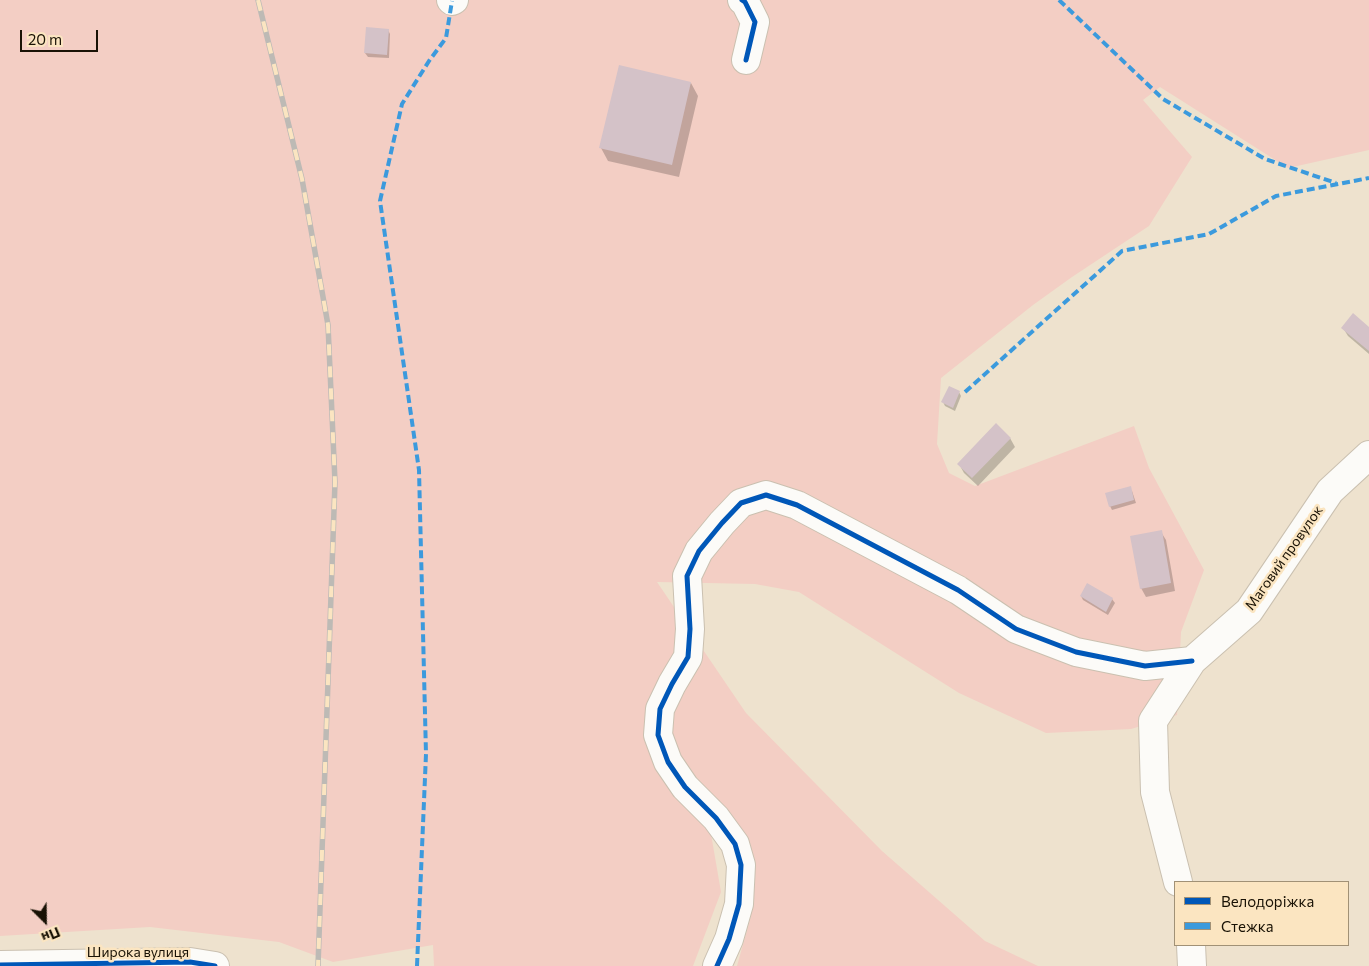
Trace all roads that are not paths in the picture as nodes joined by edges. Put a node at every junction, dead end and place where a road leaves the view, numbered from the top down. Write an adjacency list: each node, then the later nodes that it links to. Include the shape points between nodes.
1 (742, 0): 2 (street, via 756,22)
2 (746, 60)
3 (1369, 454): 4 (street, Маговий провулок, via 1330,491 1249,611)
4 (1192, 661): 5 (street, Маговий провулок, via 1153,721 1155,792); 9 (street, via 1145,666 1076,652 1016,628 958,590 797,505 766,495 740,502 699,551 687,576 688,657 660,709 658,735 668,762 685,787 716,818 735,844 741,865 739,904)
5 (1178, 881)
6 (1191, 946): 10 (street)
7 (0, 964): 8 (street, Широка вулиця, via 190,962)
8 (215, 966)
9 (717, 966)
10 (1192, 966)

